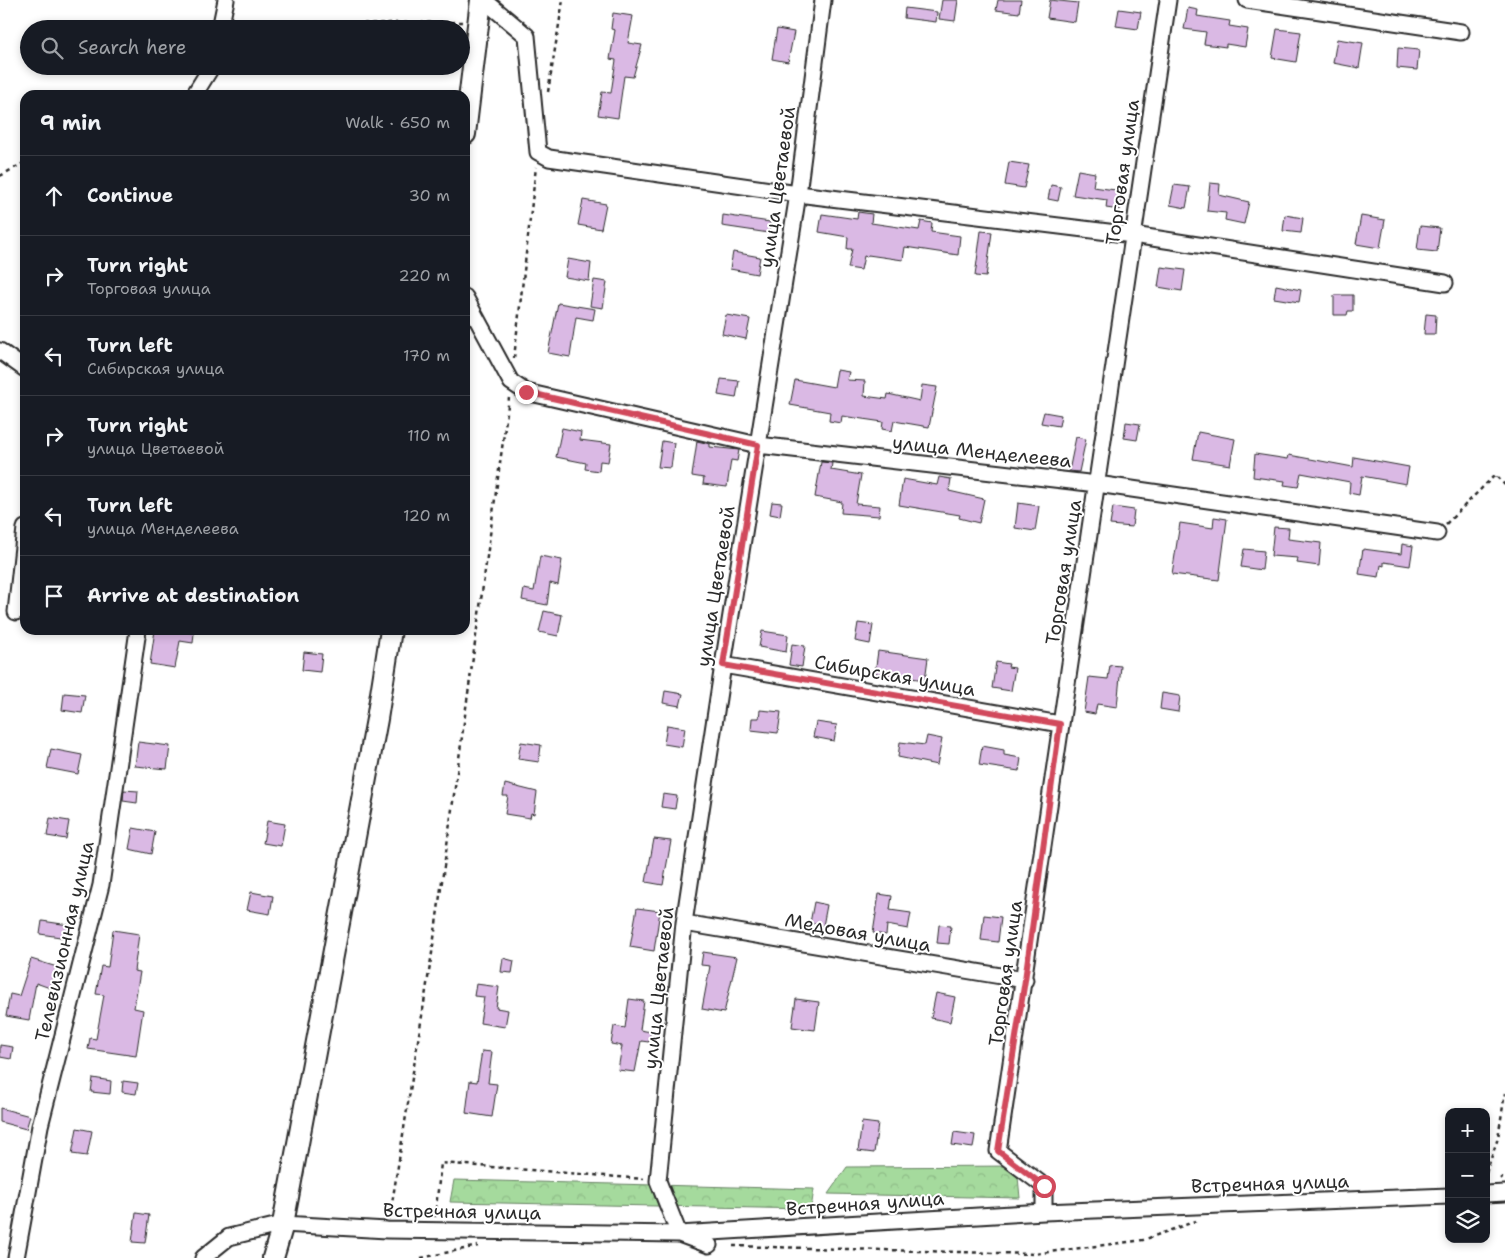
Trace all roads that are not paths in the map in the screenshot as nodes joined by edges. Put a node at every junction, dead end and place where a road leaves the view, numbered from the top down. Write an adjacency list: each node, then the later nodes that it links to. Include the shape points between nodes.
1 (226, 0): 6 (street)
2 (483, 0): 10 (street); 11 (street, via 527,36 543,155)
3 (823, 0): 11 (street, улица Цветаевой)
4 (1168, 0): 12 (street, Торговая улица)
5 (1247, 0): 7 (street)
6 (222, 20)
7 (1461, 32)
8 (206, 75): 9 (street)
9 (197, 90)
10 (470, 94)
11 (798, 194): 12 (street); 17 (street, улица Цветаевой)
12 (1133, 236): 13 (street); 18 (street, Торговая улица)
13 (1445, 283)
14 (470, 306): 17 (street, улица Менделеева, via 511,382 526,392)
15 (0, 351): 16 (street)
16 (20, 365)
17 (758, 445): 18 (street, улица Менделеева); 24 (street, улица Цветаевой)
18 (1096, 484): 19 (street, улица Менделеева); 25 (street, Торговая улица)
19 (1436, 534)
20 (20, 575): 21 (street)
21 (16, 612)
22 (137, 635): 35 (street, Телевизионная улица, via 101,885 40,1126)
23 (390, 635): 32 (street)
24 (723, 665): 25 (street, Сибирская улица); 26 (street, улица Цветаевой)
25 (1060, 724): 27 (street, Торговая улица)
26 (684, 923): 27 (street, Медовая улица); 33 (street, улица Цветаевой, via 658,1181)
27 (1025, 980): 31 (street, Торговая улица, via 998,1151 1044,1186)
28 (1505, 1193): 29 (street)
29 (1490, 1194)
30 (1445, 1196): 31 (street, Встречная улица)
31 (1044, 1212): 33 (street, Встречная улица)
32 (283, 1224): 33 (street, Встречная улица, via 387,1230); 36 (street, Встречная улица, via 229,1237); 37 (street)
33 (680, 1234): 34 (street)
34 (709, 1245)
35 (16, 1258)
36 (203, 1258)
37 (273, 1258)

